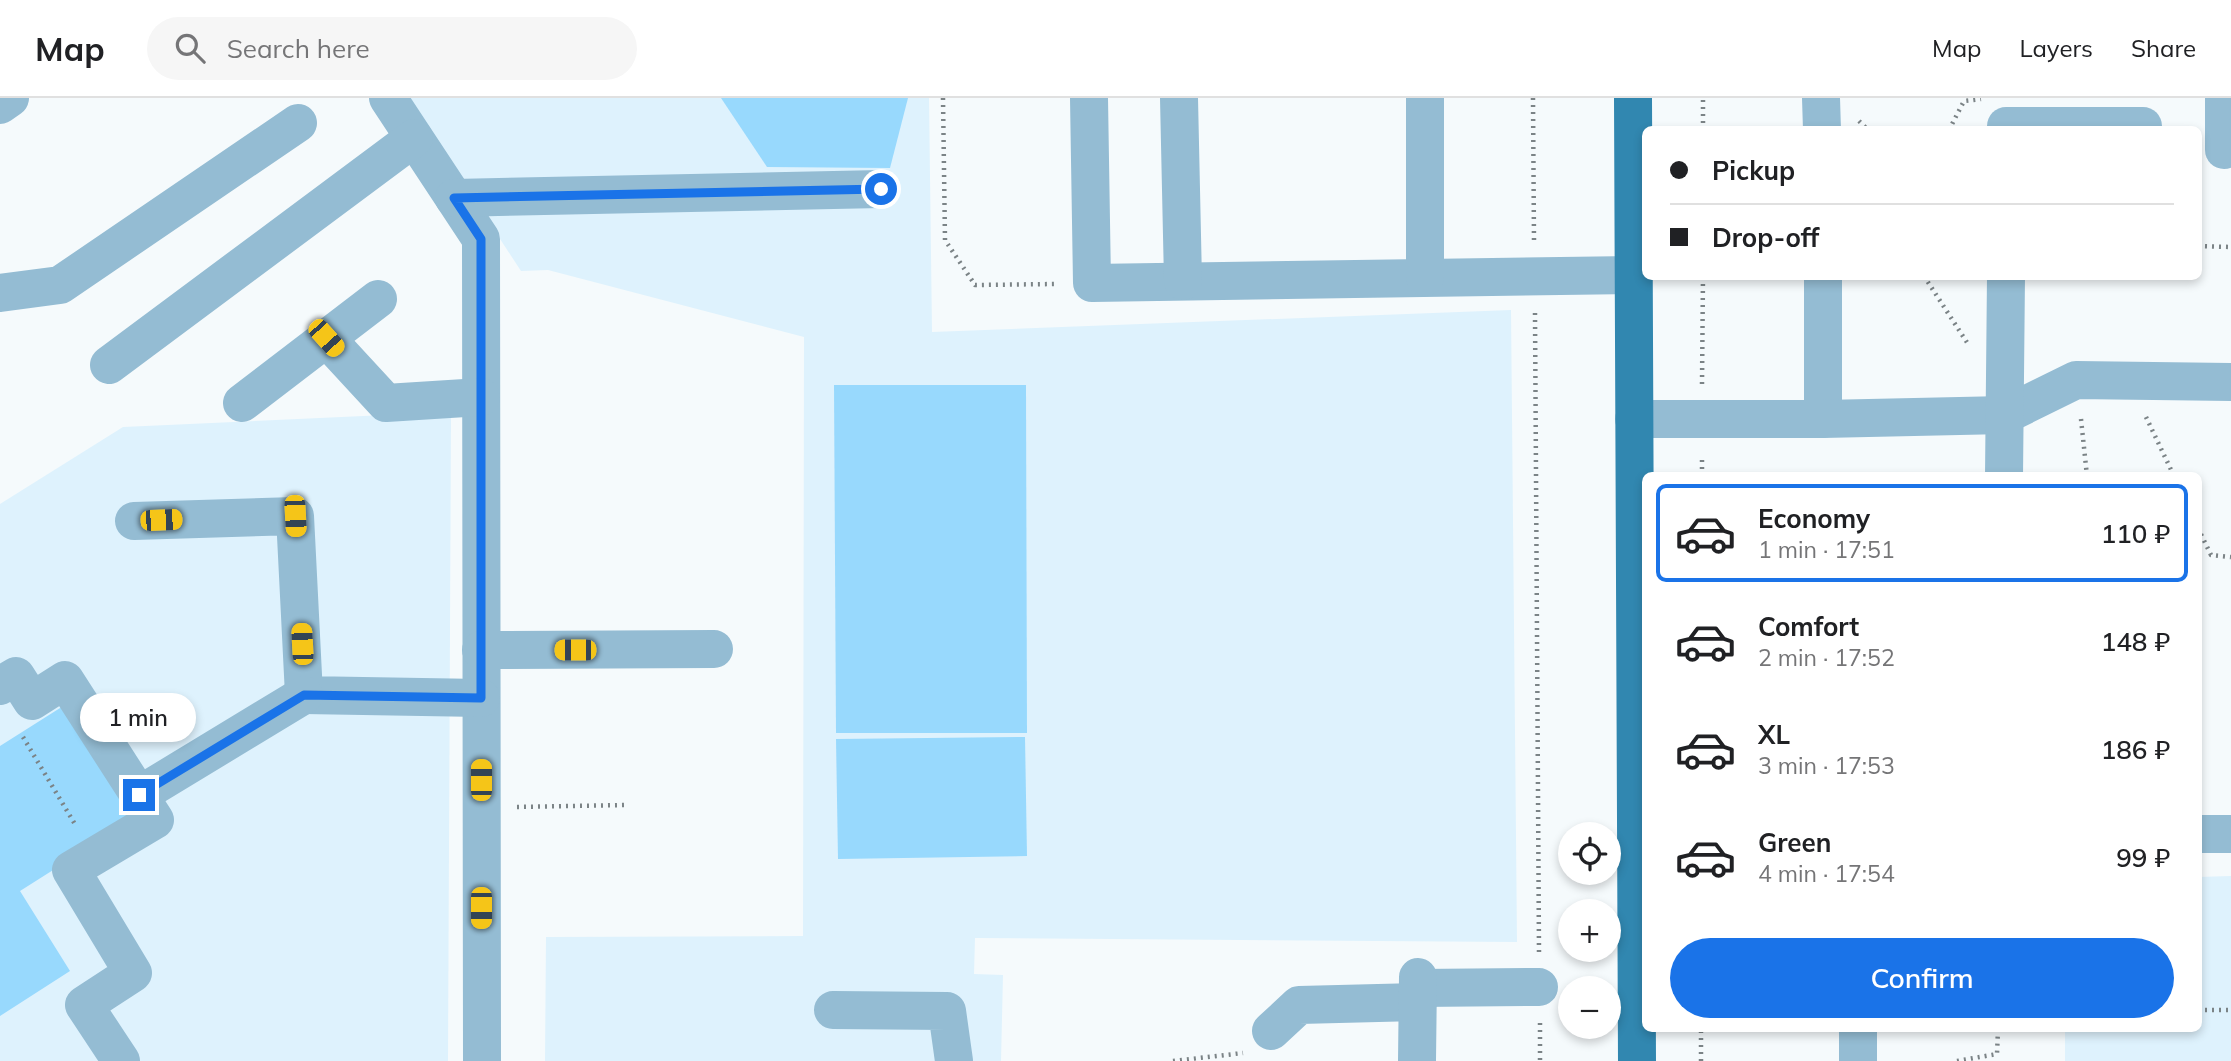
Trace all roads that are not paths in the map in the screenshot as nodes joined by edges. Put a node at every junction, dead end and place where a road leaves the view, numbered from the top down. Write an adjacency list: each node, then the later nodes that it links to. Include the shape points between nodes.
1 (10, 98): 9 (lane)
2 (388, 98): 14 (lane)
3 (1089, 98): 22 (lane, via 1092,283)
4 (1179, 98): 22 (lane)
5 (1424, 98): 19 (lane)
6 (1633, 98): 18 (main road)
7 (1821, 98): 12 (lane)
8 (2224, 98): 15 (lane)
9 (0, 105)
10 (2001, 113): 13 (lane)
11 (298, 123): 23 (lane, via 60,285)
12 (1822, 126)
13 (2143, 126)
14 (414, 138): 17 (lane); 26 (lane)
15 (2224, 150)
16 (881, 189): 17 (lane)
17 (454, 198): 28 (lane, via 481,239)
18 (1633, 275): 19 (lane); 31 (main road)
19 (1425, 277): 22 (lane)
20 (1823, 280): 32 (lane)
21 (2006, 280): 30 (lane)
22 (1182, 282)
23 (0, 292)
24 (378, 299): 25 (lane)
25 (326, 338): 28 (lane, via 386,403); 29 (lane)
26 (109, 365)
27 (2231, 382): 30 (lane, via 2076,380)
28 (481, 397): 36 (lane)
29 (242, 403)
30 (2005, 415): 32 (lane); 33 (lane)
31 (1634, 419): 32 (lane); 40 (main road)
32 (1823, 419)
33 (2004, 472)
34 (134, 521): 38 (lane, via 295,516)
35 (715, 649): 36 (lane)
36 (481, 650): 39 (lane)
37 (0, 686): 41 (lane, via 16,676 32,701 65,680)
38 (304, 695): 39 (lane); 41 (lane)
39 (481, 698): 50 (lane)
40 (1640, 779): 53 (main road)
41 (139, 795): 49 (lane, via 155,820 71,870 132,973 84,1005)
42 (2202, 834): 43 (lane)
43 (2231, 834)
44 (1539, 986): 45 (lane)
45 (1418, 989): 47 (lane, via 1299,1005); 52 (lane)
46 (832, 1010): 51 (lane, via 947,1011)
47 (1271, 1031)
48 (1858, 1032): 54 (lane)
49 (121, 1061)
50 (482, 1061)
51 (954, 1061)
52 (1417, 1061)
53 (1637, 1061)
54 (1858, 1061)

